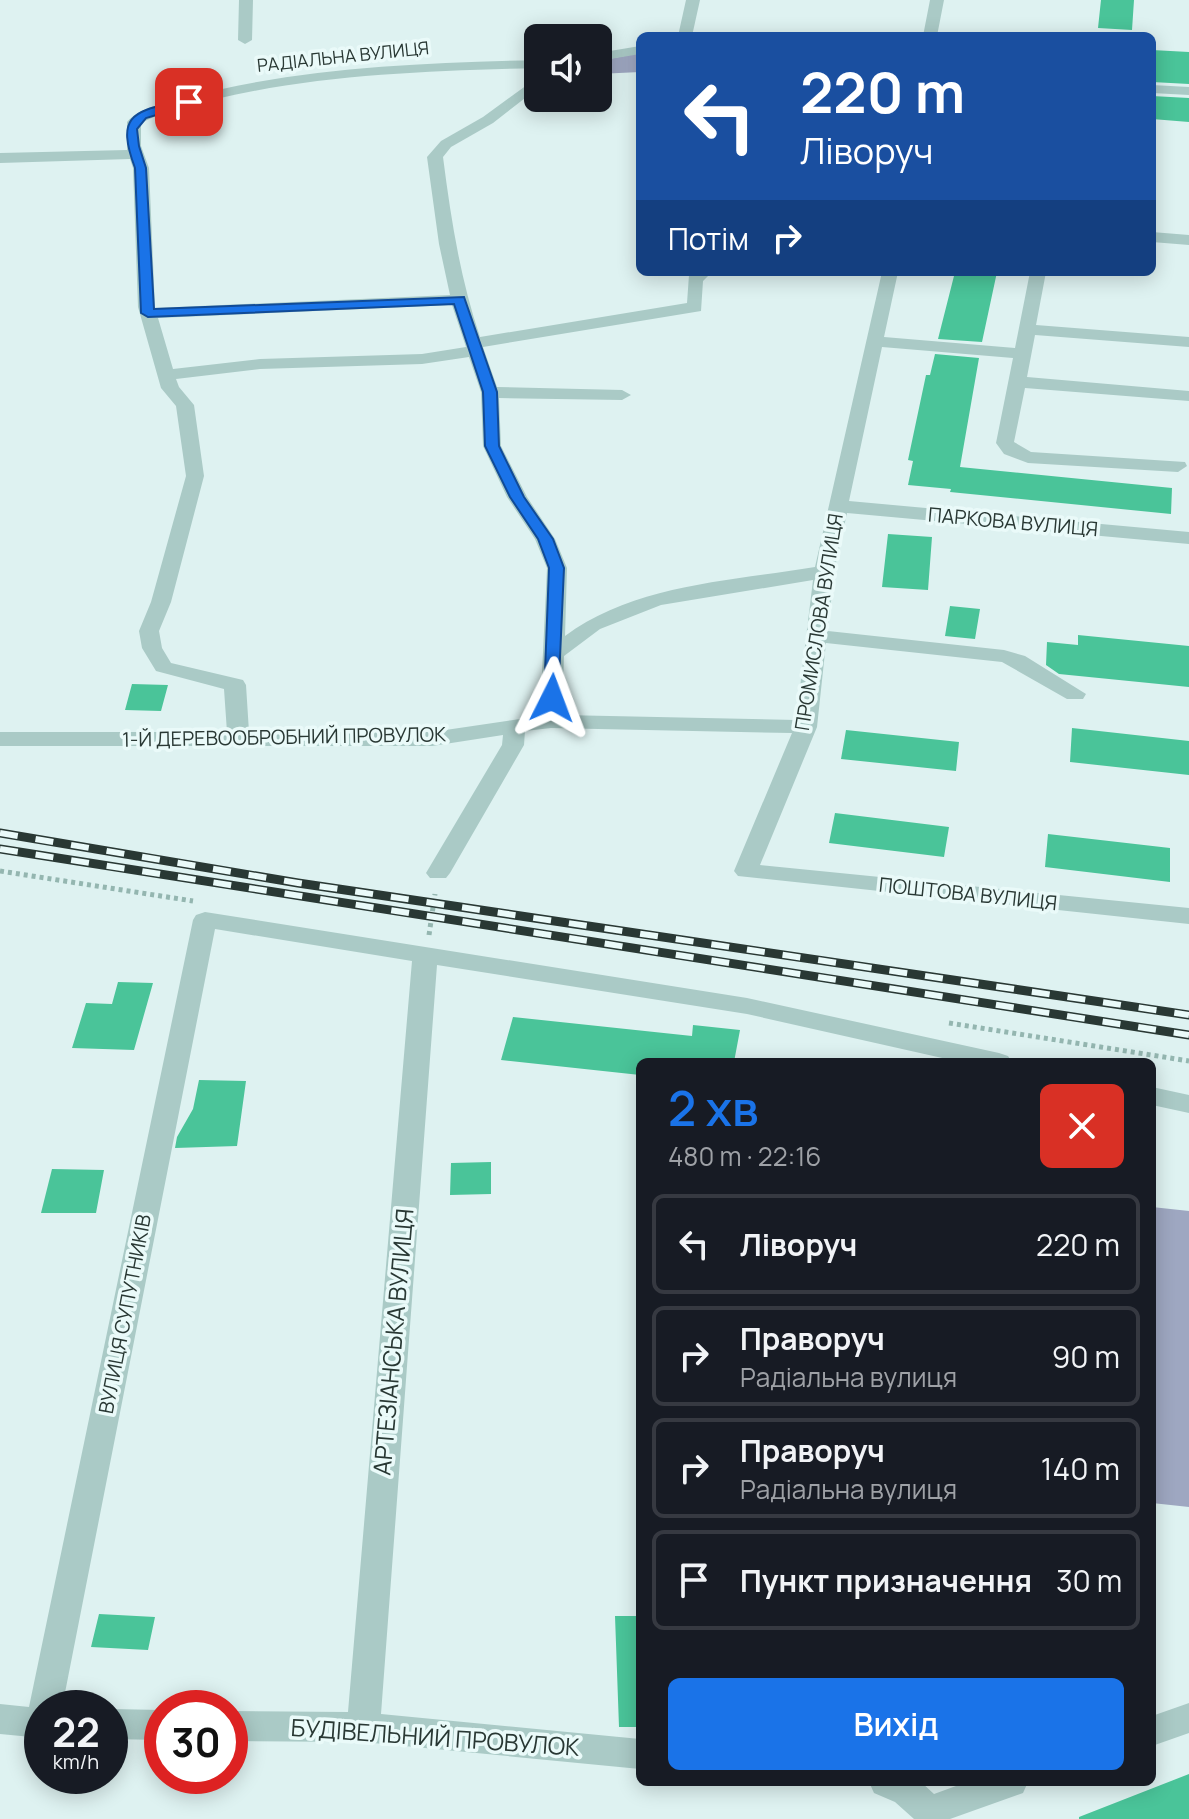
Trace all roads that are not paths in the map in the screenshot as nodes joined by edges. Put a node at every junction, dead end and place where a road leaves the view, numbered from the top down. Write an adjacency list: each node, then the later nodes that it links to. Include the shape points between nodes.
1 (246, 0): 6 (street)
2 (693, 0): 4 (street)
3 (937, 0): 5 (street)
4 (685, 32)
5 (931, 32)
6 (245, 40)
7 (636, 51): 8 (street)
8 (612, 55)
9 (524, 64): 13 (street, РАДІАЛЬНА ВУЛИЦЯ, via 443,66 240,88 142,116 131,129)
10 (1156, 89): 11 (street)
11 (1189, 91)
12 (524, 92): 20 (street, via 446,144 435,157)
13 (135, 154): 14 (street); 21 (street, РАДІАЛЬНА ВУЛИЦЯ, via 141,168)
14 (0, 158)
15 (1156, 237): 16 (street)
16 (1189, 240)
17 (699, 276): 25 (street, via 695,307)
18 (889, 276): 23 (street, ПРОМИСЛОВА ВУЛИЦЯ)
19 (1037, 276): 22 (street)
20 (459, 300): 21 (street); 25 (street)
21 (148, 313): 27 (street, РАДІАЛЬНА ВУЛИЦЯ)
22 (1027, 329): 24 (street); 26 (street)
23 (874, 341): 26 (street); 33 (street, ПРОМИСЛОВА ВУЛИЦЯ)
24 (1189, 342)
25 (474, 347): 27 (street, via 422,359 260,364); 29 (street)
26 (1022, 354): 28 (street)
27 (165, 375): 43 (street, РАДІАЛЬНА ВУЛИЦЯ, via 185,405 195,476 149,631 152,648 163,667 235,685)
28 (1017, 382): 31 (street); 32 (street, via 1005,443 1011,450 1028,457)
29 (490, 392): 30 (street); 37 (street, via 492,446 557,568)
30 (622, 395)
31 (1189, 396)
32 (1178, 466)
33 (837, 506): 34 (street, ПАРКОВА ВУЛИЦЯ); 35 (street, ПРОМИСЛОВА ВУЛИЦЯ)
34 (1189, 538)
35 (824, 572): 36 (street, ПРОМИСЛОВА ВУЛИЦЯ); 37 (street, via 656,600 593,625)
36 (817, 636): 38 (street, via 1004,656); 41 (street, ПРОМИСЛОВА ВУЛИЦЯ)
37 (555, 653): 39 (street)
38 (1075, 694)
39 (551, 721): 40 (street, 1-Й ДЕРЕВООБРОБНИЙ ПРОВУЛОК); 41 (street, 1-Й ДЕРЕВООБРОБНИЙ ПРОВУЛОК)
40 (515, 727): 43 (street, 1-Й ДЕРЕВООБРОБНИЙ ПРОВУЛОК, via 432,739); 45 (street, via 513,745)
41 (806, 727): 44 (street, ПРОМИСЛОВА ВУЛИЦЯ)
42 (0, 739): 43 (street, 1-Й ДЕРЕВООБРОБНИЙ ПРОВУЛОК)
43 (238, 739)
44 (746, 871): 46 (street, ПОШТОВА ВУЛИЦЯ)
45 (438, 873)
46 (1189, 916)
47 (425, 956): 48 (street, via 747,1006); 51 (street, ВУЛИЦЯ СУПУТНИКІВ, via 205,920); 56 (street, АРТЕЗІАНСЬКА ВУЛИЦЯ)
48 (981, 1058)
49 (1156, 1097): 50 (street)
50 (1189, 1104)
51 (49, 1690)
52 (1189, 1718): 57 (street)
53 (0, 1719): 54 (street)
54 (24, 1721)
55 (248, 1726): 56 (street, БУДІВЕЛЬНИЙ ПРОВУЛОК)
56 (363, 1727): 58 (street, БУДІВЕЛЬНИЙ ПРОВУЛОК)
57 (1156, 1730)
58 (636, 1754)
59 (895, 1786): 61 (street)
60 (1001, 1786): 61 (street)
61 (929, 1815)

